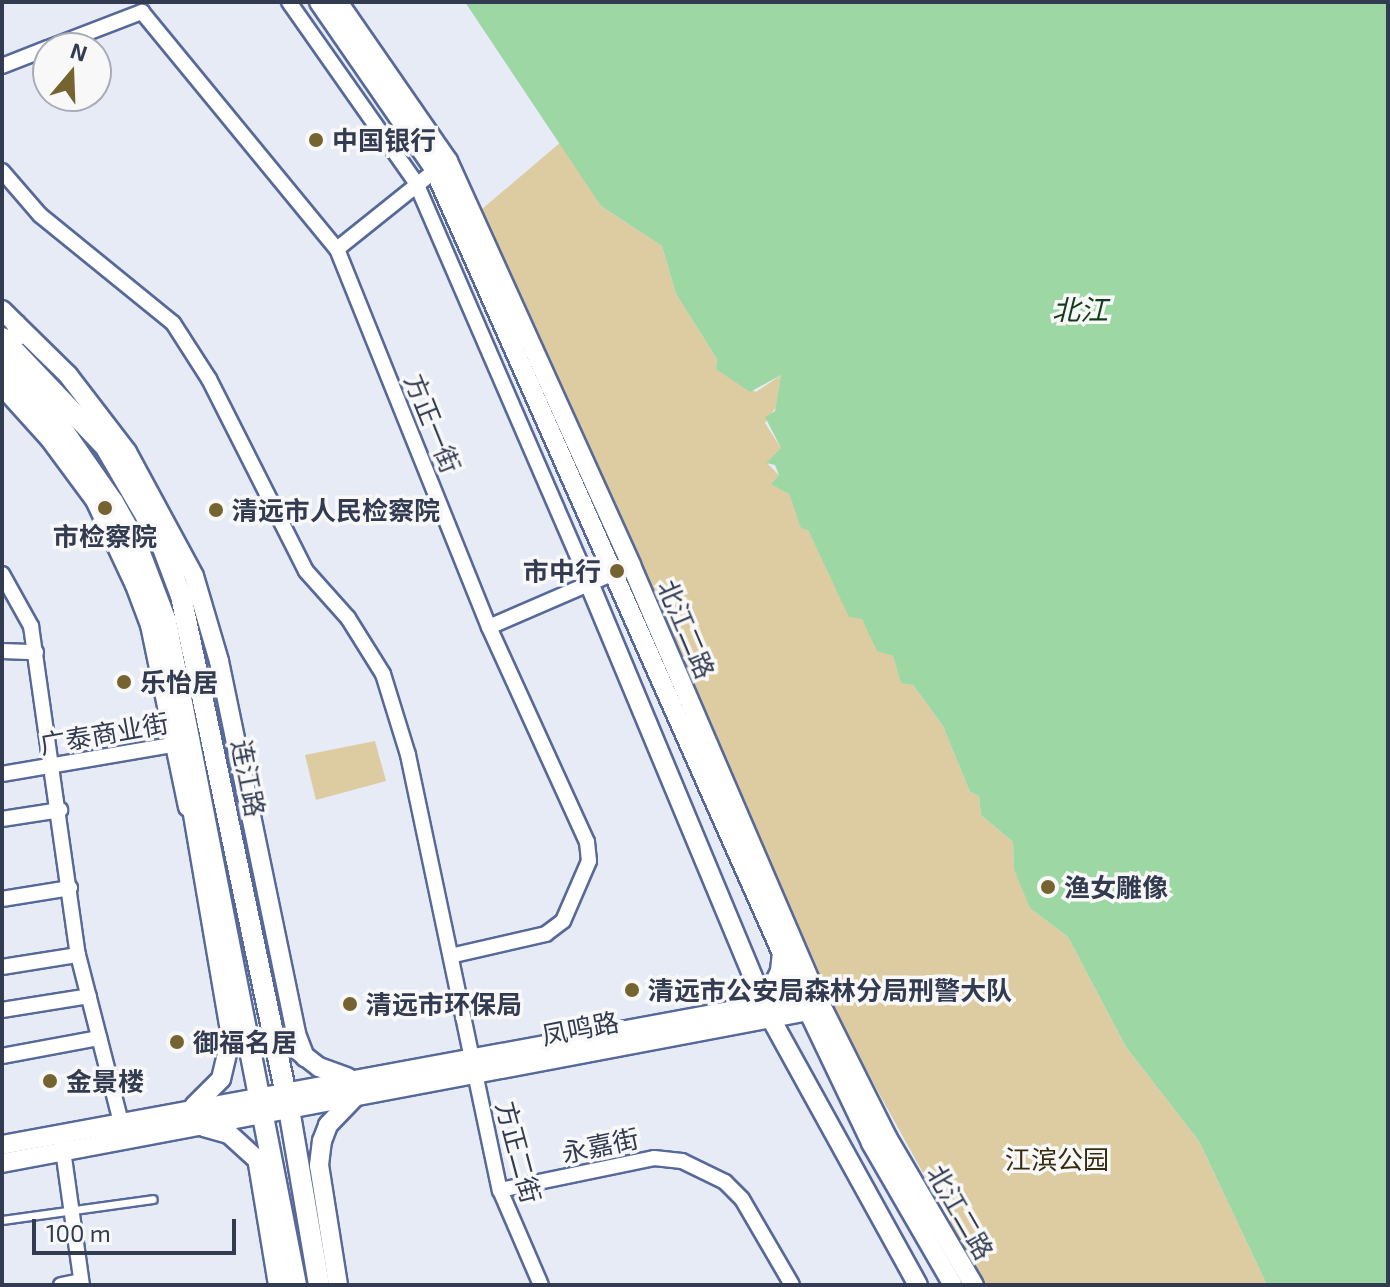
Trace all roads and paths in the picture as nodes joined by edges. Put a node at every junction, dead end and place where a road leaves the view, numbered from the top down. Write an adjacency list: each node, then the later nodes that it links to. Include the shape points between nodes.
1 (289, 2): 9 (street)
2 (319, 2): 7 (main road, 北江二路)
3 (338, 2): 7 (main road, 北江二路)
4 (90, 32): 10 (street, 方正一街, via 142,12)
5 (32, 54): 6 (street)
6 (2, 66)
7 (441, 165): 9 (street); 15 (main road, 北江二路)
8 (2, 171): 33 (street, via 40,215 173,323 209,379 306,571 348,618 383,674 408,755)
9 (416, 183): 10 (street); 17 (street)
10 (337, 249): 18 (street, 方正一街)
11 (2, 310): 12 (main road)
12 (9, 331): 21 (main road, 连江路, via 21,354 105,446 160,540 189,626); 43 (main road, 连江路, via 68,375 127,452 194,576 219,661)
13 (2, 364): 22 (main road, 连江路, via 53,416 86,460 136,543 166,621)
14 (2, 386): 22 (main road, 连江路, via 73,468 115,539 150,625)
15 (624, 568): 17 (street); 31 (main road, 北江二路); 36 (main road, 北江二路)
16 (3, 577): 20 (street, via 31,626)
17 (589, 583): 18 (street); 37 (main road)
18 (489, 627): 33 (street, 方正一街, via 583,831 589,861 574,904 546,934)
19 (2, 651): 20 (street)
20 (36, 652): 24 (street)
21 (214, 738): 22 (street, 广泰商业街); 39 (main road, 连江路)
22 (183, 743): 23 (main road, 连江路); 24 (street, 广泰商业街); 26 (main road, 连江路)
23 (196, 765): 26 (main road); 47 (main road, 连江路)
24 (54, 766): 25 (street, 广泰商业街); 27 (street)
25 (2, 774)
26 (188, 807): 48 (main road, 连江路, via 231,1037 221,1079)
27 (60, 810): 28 (street); 29 (street)
28 (2, 819)
29 (70, 888): 30 (street); 32 (street)
30 (2, 899)
31 (782, 950): 36 (main road, 北江二路); 37 (main road)
32 (78, 955): 34 (street); 35 (street)
33 (454, 955): 44 (street)
34 (2, 967)
35 (89, 996): 38 (street); 40 (street)
36 (809, 1001): 37 (main road, 凤鸣路); 41 (main road, 北江二路); 60 (main road, 北江二路, via 887,1137)
37 (768, 1009): 41 (main road); 44 (main road, 凤鸣路); 67 (main road)
38 (2, 1010)
39 (271, 1019): 43 (main road); 46 (main road, 连江路)
40 (99, 1038): 42 (street); 49 (street)
41 (823, 1039): 60 (main road, 北江二路, via 871,1143)
42 (2, 1056)
43 (305, 1057): 45 (main road)
44 (473, 1066): 45 (main road, 凤鸣路); 54 (street, 方正二街)
45 (356, 1087): 46 (main road, 凤鸣路); 64 (main road, via 328,1125 319,1165)
46 (287, 1100): 47 (main road, 凤鸣路); 63 (main road, 连江路)
47 (263, 1104): 48 (main road, 凤鸣路); 55 (main road, 连江路)
48 (192, 1118): 49 (main road, 凤鸣路); 50 (main road, 凤鸣路); 52 (main road, via 229,1134)
49 (121, 1123): 50 (main road, 凤鸣路)
50 (62, 1144): 51 (main road, 凤鸣路); 53 (main road, 凤鸣路); 57 (street)
51 (2, 1145)
52 (257, 1158): 55 (main road); 62 (main road, 连江路)
53 (2, 1163)
54 (500, 1190): 65 (street, 方正二街); 66 (street, 永嘉街, via 654,1158 682,1161 725,1182 742,1199)
55 (280, 1191): 62 (main road, 连江路)
56 (153, 1199): 57 (lane)
57 (71, 1207): 58 (lane); 59 (street)
58 (2, 1220)
59 (82, 1283): 61 (street)
60 (960, 1283)
61 (61, 1285)
62 (280, 1285)
63 (319, 1285)
64 (338, 1285)
65 (541, 1285)
66 (792, 1285)
67 (918, 1285)

